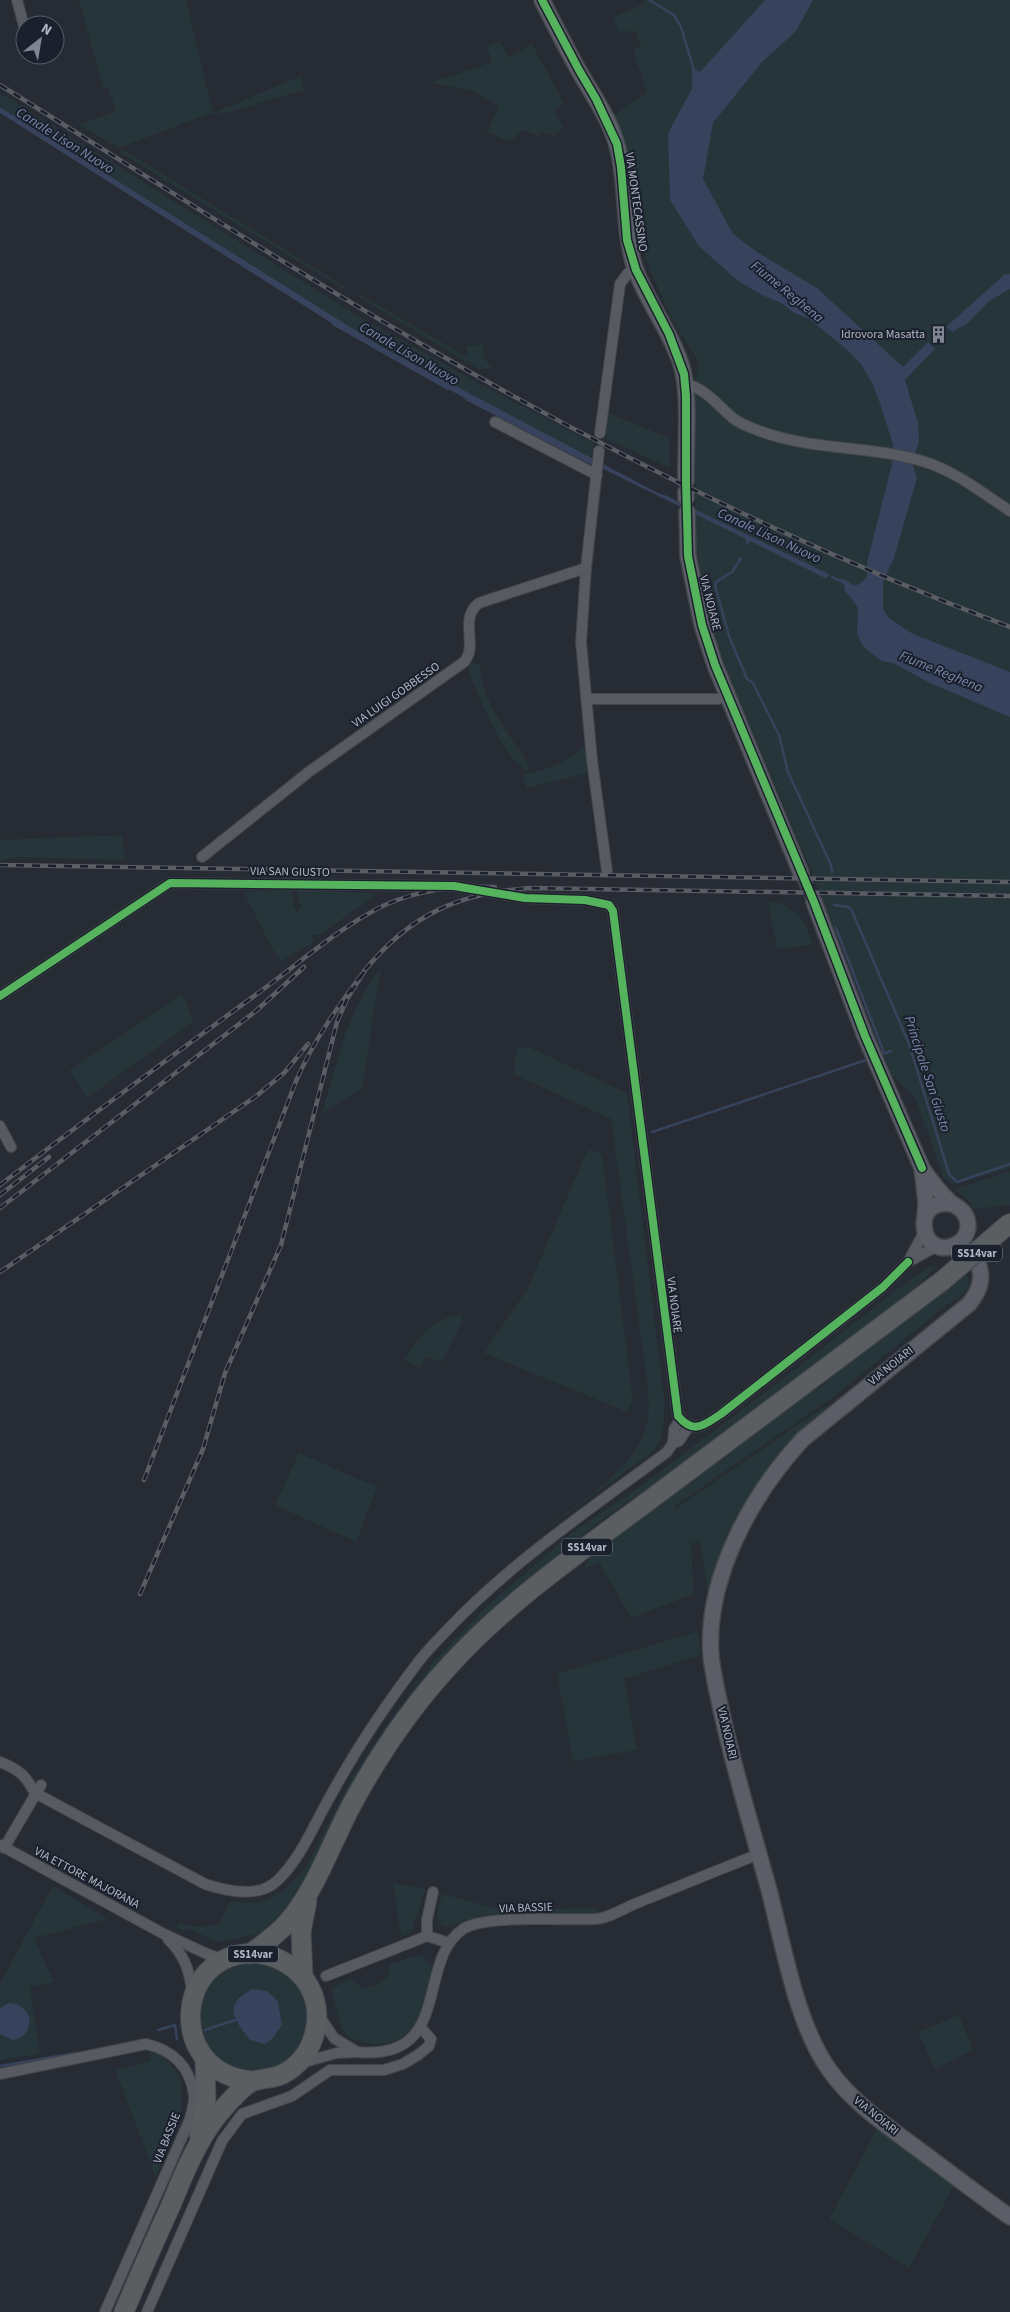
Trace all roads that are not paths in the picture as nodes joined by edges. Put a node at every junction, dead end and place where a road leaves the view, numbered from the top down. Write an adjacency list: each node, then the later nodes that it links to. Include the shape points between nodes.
1 (17, 0): 3 (street)
2 (542, 0): 4 (street, VIA MONTECASSINO, via 617,144 628,240)
3 (21, 15)
4 (636, 270): 5 (street, VIA MONTECASSINO, via 669,334 681,363); 7 (street, via 628,273 620,284)
5 (685, 384): 10 (street, via 706,393 741,423 764,433 934,465); 12 (street, VIA NOIARE, via 688,556 698,607 715,665)
6 (495, 422): 9 (street)
7 (600, 434)
8 (599, 451): 9 (street)
9 (597, 473): 11 (street)
10 (1010, 511)
11 (586, 568): 13 (street, via 581,642); 14 (street, VIA LUIGI GOBBESSO, via 479,603 468,618 470,652 464,662 310,771)
12 (729, 696): 13 (street, via 718,699); 16 (street, VIA NOIARE)
13 (587, 699): 15 (street)
14 (202, 857)
15 (607, 872)
16 (801, 873)
17 (814, 902): 22 (street, via 865,1036)
18 (611, 907): 19 (street, VIA SAN GIUSTO, via 585,900 525,898 454,886 170,883); 31 (street, VIA NOIARE, via 675,1403)
19 (0, 996)
20 (0, 1126): 21 (street)
21 (11, 1147)
22 (922, 1168): 23 (street); 24 (street)
23 (952, 1204): 24 (street, via 934,1206); 27 (street, via 958,1206 967,1218)
24 (925, 1216): 26 (street)
25 (1010, 1223): 36 (highway, SS14var, bridge, via 942,1281 588,1546 474,1638 436,1680 388,1743 350,1807)
26 (924, 1232): 28 (street, via 927,1238); 30 (street)
27 (966, 1234): 28 (street, via 959,1243); 29 (street, VIA NOIARI)
28 (944, 1246): 29 (street); 30 (street)
29 (974, 1256): 35 (street, VIA NOIARI, via 982,1279 969,1304 803,1439 764,1485 732,1545 714,1610 711,1655 730,1753)
30 (908, 1262): 31 (street, via 882,1287 722,1414 703,1426)
31 (685, 1422): 33 (street, via 674,1429 673,1444 667,1452 511,1569 468,1608 418,1662 362,1741 291,1866 275,1883 255,1891 229,1892 205,1884)
32 (0, 1762): 33 (street, via 14,1767)
33 (38, 1789): 34 (street)
34 (2, 1846): 38 (street, VIA ETTORE MAJORANA)
35 (759, 1854): 40 (street, VIA BASSIE, via 597,1919 483,1922 464,1928); 54 (street, VIA NOIARI, via 799,2002 817,2050 831,2073 874,2116)
36 (311, 1888): 41 (highway, SS14var, via 287,1924); 44 (highway, SS14var, via 301,1932)
37 (433, 1892): 39 (street)
38 (162, 1933): 42 (street, VIA ETTORE MAJORANA); 45 (street, VIA ETTORE MAJORANA, via 184,1959)
39 (427, 1936): 40 (street); 43 (street)
40 (449, 1943): 47 (street, VIA BASSIE)
41 (250, 1954): 42 (highway, SS14var); 44 (highway, SS14var, via 279,1959)
42 (225, 1960): 45 (highway, SS14var, via 206,1975)
43 (326, 1976)
44 (303, 1977): 46 (highway, SS14var, via 313,1994)
45 (192, 1998): 49 (highway, SS14var, via 191,2032)
46 (317, 2012): 48 (street, VIA BASSIE, via 334,2038); 50 (highway, SS14var, via 313,2040)
47 (420, 2027): 48 (street, VIA BASSIE, via 402,2044 387,2052); 57 (street, via 430,2039 429,2046 403,2064 384,2070 330,2070 292,2096 242,2114 235,2120 222,2140)
48 (357, 2052): 50 (street, VIA BASSIE, via 337,2053)
49 (205, 2059): 52 (highway, SS14var, via 227,2076); 53 (highway, SS14var, via 206,2104)
50 (297, 2064): 52 (highway, SS14var, via 278,2076)
51 (0, 2074): 55 (street, VIA BASSIE, via 146,2044 168,2051 189,2076 194,2097 190,2119)
52 (254, 2081): 53 (highway, SS14var, via 221,2111)
53 (193, 2154): 56 (highway, SS14var)
54 (1010, 2218)
55 (105, 2312)
56 (124, 2312)
57 (147, 2312)

